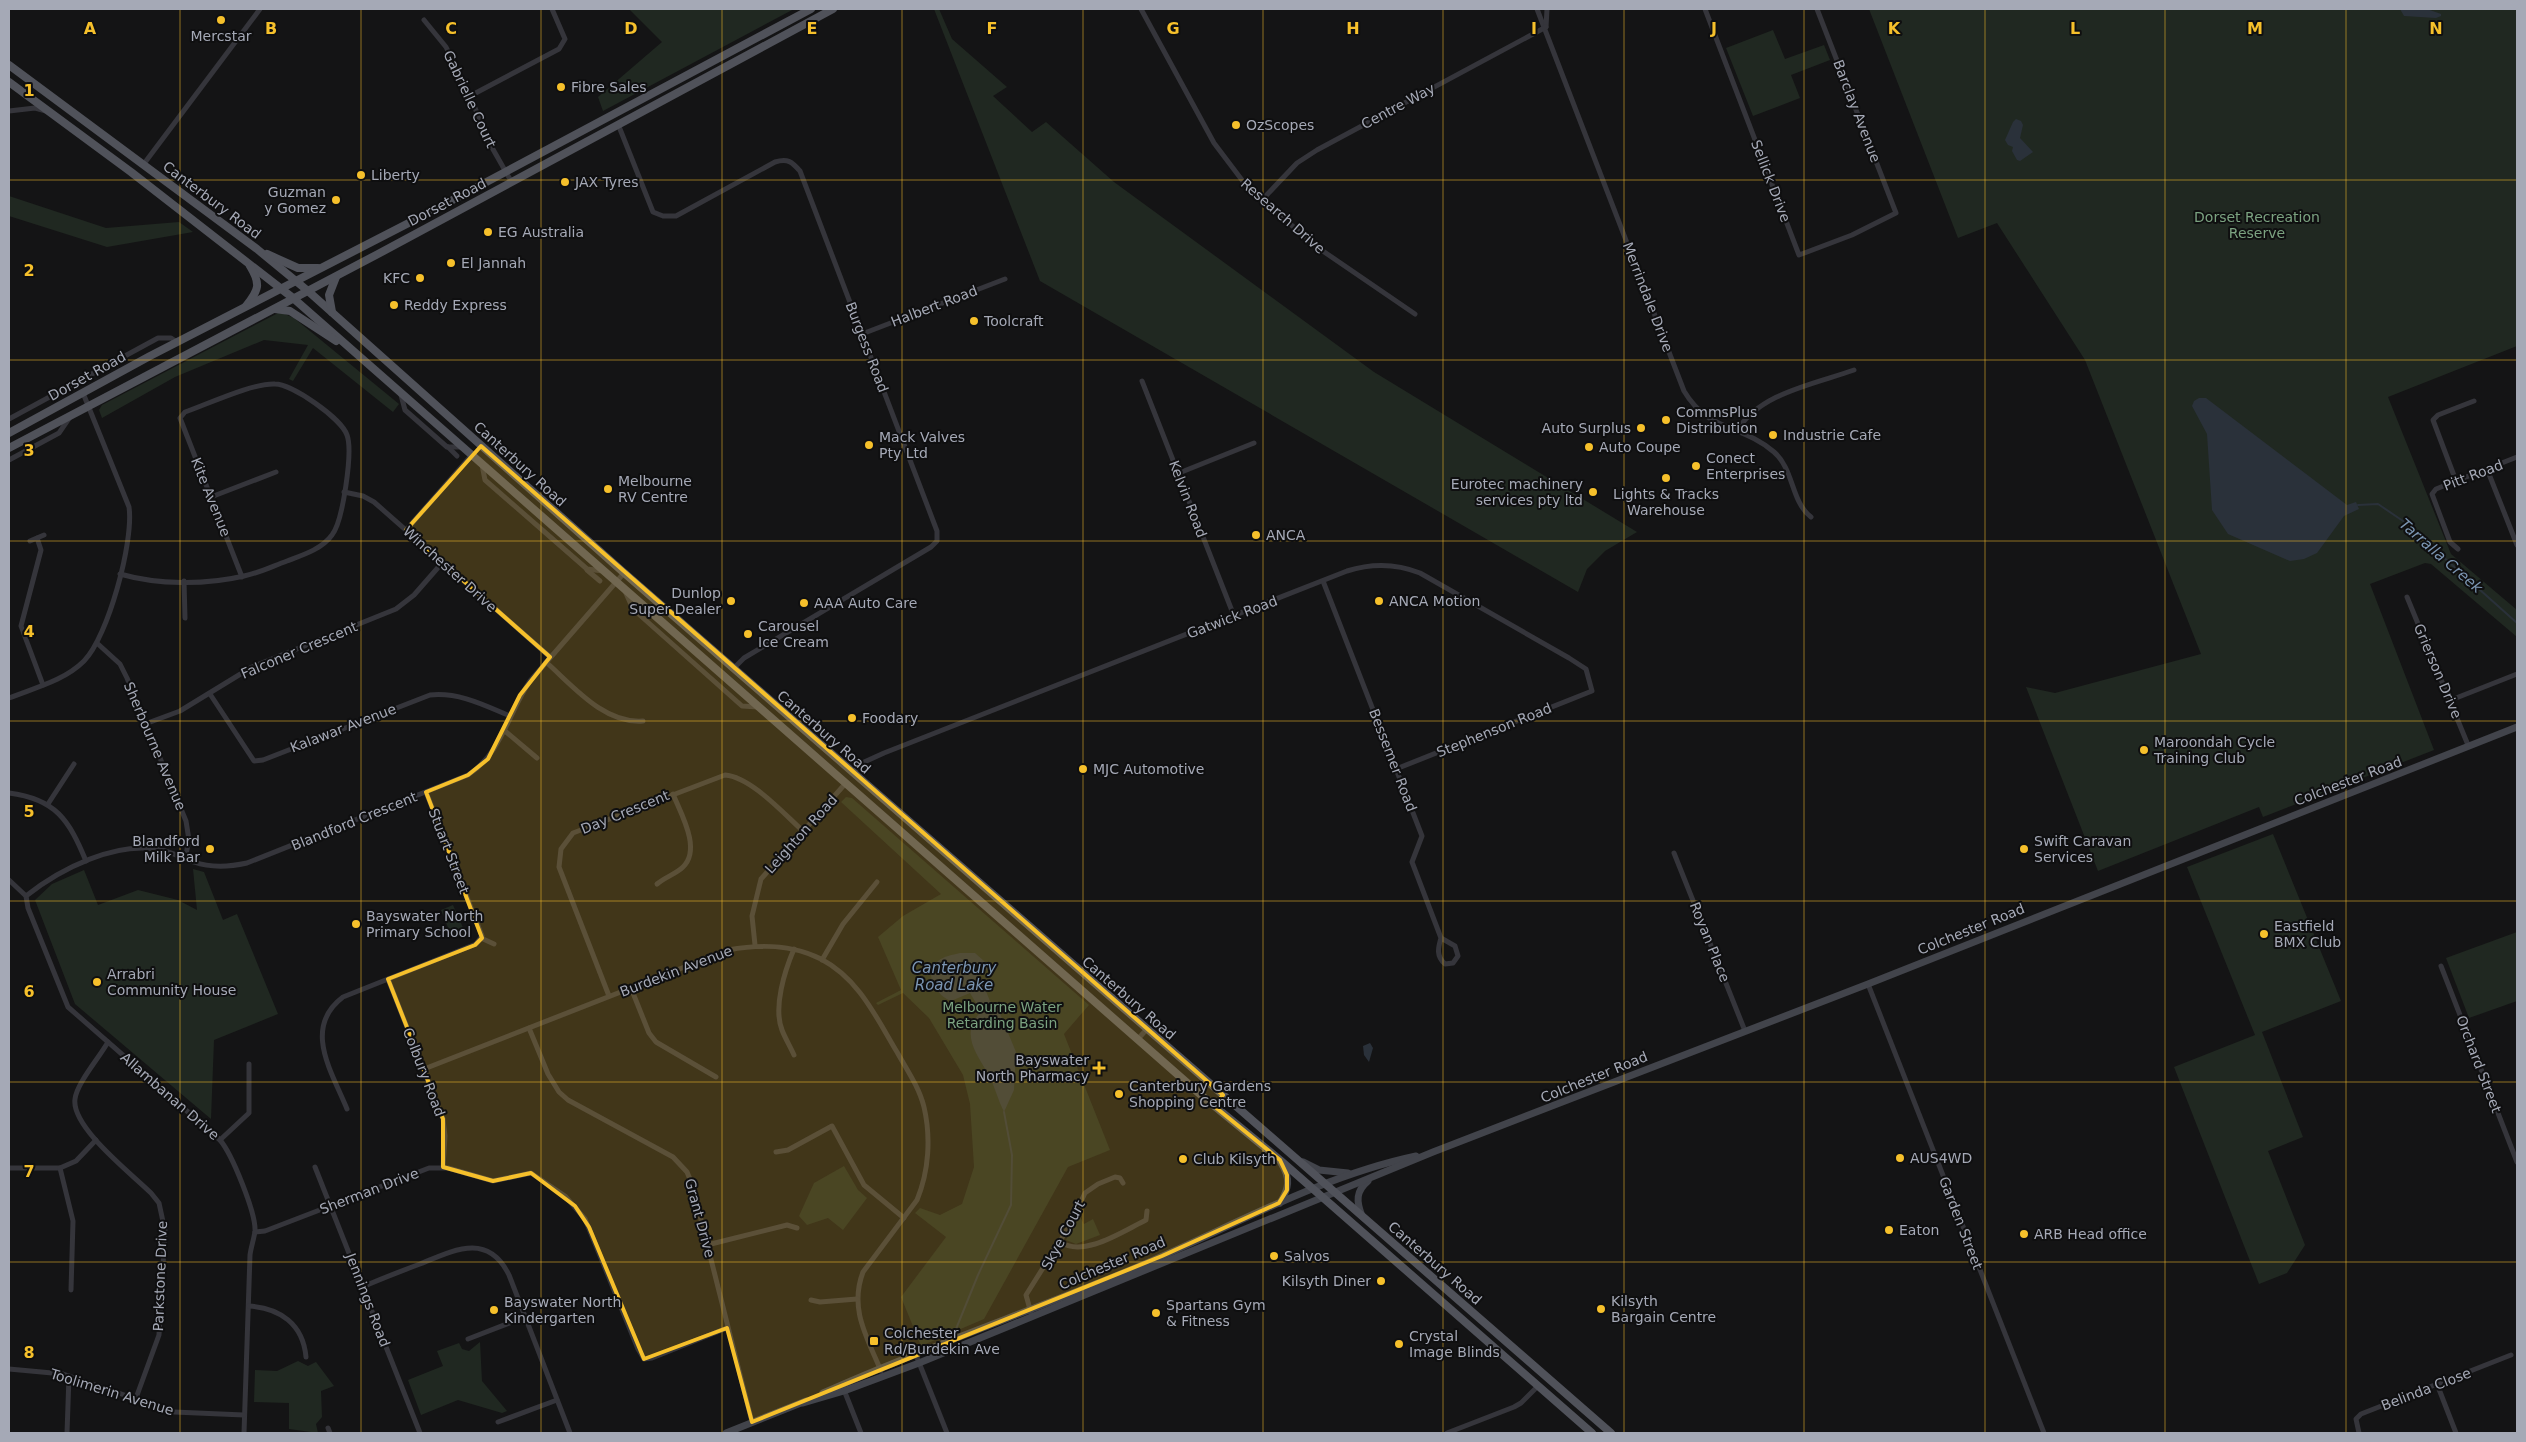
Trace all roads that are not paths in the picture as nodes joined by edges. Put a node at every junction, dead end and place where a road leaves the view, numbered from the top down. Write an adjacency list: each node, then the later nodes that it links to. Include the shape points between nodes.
1 (260, 9): 21 (street)
2 (552, 9): 14 (street, via 565,39 559,49)
3 (811, 9): 18 (main road, Dorset Road)
4 (833, 9): 19 (main road, Dorset Road)
5 (1141, 9): 24 (street, Research Drive, via 1214,143)
6 (1537, 9): 11 (street, Merrindale Drive, via 1538,17)
7 (1547, 9): 11 (street, Merrindale Drive)
8 (1704, 9): 25 (street, Sellick Drive, via 1800,255 1852,235)
9 (1817, 9): 25 (street, Barclay Avenue)
10 (424, 20): 14 (street, Gabrielle Court, via 446,47)
11 (1546, 27): 24 (street, Centre Way, via 1317,150 1296,163); 50 (street, Merrindale Drive, via 1684,391 1700,414)
12 (9, 65): 17 (main road, Canterbury Road)
13 (9, 82): 16 (main road, Canterbury Road)
14 (470, 96): 22 (street, Gabrielle Court)
15 (9, 111): 16 (street, via 35,108)
16 (53, 114): 20 (main road, Canterbury Road)
17 (75, 114): 20 (main road); 21 (main road, Canterbury Road)
18 (613, 115): 19 (main road); 22 (main road, Dorset Road)
19 (618, 124): 23 (main road, Dorset Road); 39 (street, Burgess Road, via 653,212 663,216 676,216 775,162 792,162 800,171)
20 (68, 125): 27 (main road, Canterbury Road)
21 (144, 165): 26 (main road, Canterbury Road)
22 (506, 172): 23 (street, Gabrielle Court); 28 (main road, Dorset Road)
23 (511, 182): 29 (main road, Dorset Road)
24 (1262, 201): 38 (street, Research Drive, via 1317,248)
25 (1896, 213)
26 (256, 249): 28 (main road, via 298,268); 31 (main road, Canterbury Road)
27 (248, 263): 32 (main road, Canterbury Road); 36 (main road, via 257,280 257,293)
28 (322, 267): 31 (main road, Dorset Road)
29 (337, 275): 33 (main road, Dorset Road); 37 (main road, via 330,289)
30 (1005, 279): 39 (street, Halbert Road)
31 (296, 282): 32 (main road, Dorset Road); 33 (main road, Canterbury Road)
32 (283, 289): 34 (main road, Canterbury Road); 36 (main road, Dorset Road)
33 (308, 291): 34 (main road, Dorset Road); 37 (main road, Canterbury Road)
34 (293, 298): 35 (main road, Dorset Road); 41 (main road, Canterbury Road)
35 (275, 309): 41 (main road, via 290,311); 47 (main road, Dorset Road)
36 (243, 310): 40 (main road, Dorset Road)
37 (332, 312): 53 (main road, Canterbury Road)
38 (1415, 314)
39 (862, 334): 91 (street, Burgess Road, via 937,531 937,541 744,658)
40 (177, 342): 44 (main road, Dorset Road); 49 (street, Dorset Road, via 171,338 158,338)
41 (357, 354): 45 (main road, Canterbury Road)
42 (1854, 370): 50 (street, via 1770,401 1747,416)
43 (1142, 382): 64 (street, Kelvin Road)
44 (82, 393): 47 (street); 51 (main road, Dorset Road)
45 (401, 394): 54 (street, Canterbury Road, via 405,410); 55 (main road, Canterbury Road)
46 (2474, 401): 65 (street, via 2433,420)
47 (89, 405): 48 (main road, Dorset Road); 79 (street, via 129,507 130,535)
48 (72, 414): 56 (main road, Dorset Road); 60 (street, Dorset Road, via 59,433)
49 (9, 419)
50 (1737, 431): 68 (street, Merrindale Drive, via 1775,452 1784,464 1800,504)
51 (9, 433)
52 (1254, 443): 64 (street)
53 (481, 446): 58 (main road); 78 (main road, Canterbury Road)
54 (447, 447): 55 (street, Canterbury Road); 57 (street, Canterbury Road)
55 (461, 447): 58 (main road, Canterbury Road)
56 (9, 448)
57 (457, 456)
58 (471, 456): 61 (main road, Canterbury Road); 69 (street)
59 (2517, 457): 62 (street, Pitt Road)
60 (9, 460)
61 (482, 465): 76 (street, Canterbury Road, via 485,480); 77 (main road, Canterbury Road)
62 (2487, 469): 65 (street, Pitt Road); 73 (street)
63 (276, 472): 67 (street)
64 (1178, 473): 86 (street, Kelvin Road)
65 (2456, 481): 74 (street, Pitt Road, via 2436,489 2432,497 2450,542)
66 (344, 492): 67 (street, Kite Avenue, via 349,453 345,430 314,403 289,387 272,383 185,412 180,418); 69 (street, Winchester Drive, via 374,502); 80 (street, via 337,528 328,541 300,556)
67 (211, 497): 80 (street, Kite Avenue)
68 (1811, 518)
69 (406, 530): 75 (street, Winchester Drive)
70 (44, 535): 71 (street)
71 (37, 538): 72 (street); 93 (street, via 41,550 21,626)
72 (30, 541)
73 (2517, 545)
74 (2458, 549)
75 (442, 563): 89 (street, Winchester Drive); 95 (street, Falconer Crescent, via 396,610 252,667)
76 (587, 569): 77 (street); 82 (street, Canterbury Road)
77 (603, 571): 84 (main road, Canterbury Road)
78 (623, 572): 84 (street, Blandford Crescent); 91 (main road, Canterbury Road)
79 (120, 574): 81 (street, via 146,580); 88 (street)
80 (242, 576): 81 (street)
81 (184, 581): 87 (street)
82 (600, 581)
83 (1323, 581): 86 (street, Gatwick Road); 94 (street, Gatwick Road, via 1368,566 1394,565 1420,573 1569,658 1586,670); 106 (street, Bessemer Road)
84 (615, 582): 89 (street, Blandford Crescent); 108 (main road, Canterbury Road)
85 (2407, 598): 97 (street, Grierson Drive)
86 (1234, 616): 107 (street, Gatwick Road, via 888,752 862,763)
87 (184, 618)
88 (98, 644): 93 (street, via 77,667); 100 (street, Sherbourne Avenue, via 120,664)
89 (550, 657): 90 (street, Blandford Crescent)
90 (546, 662): 98 (street, Blandford Crescent, via 520,695); 99 (street, via 607,713 631,722)
91 (733, 669): 107 (main road, Canterbury Road)
92 (2517, 674): 97 (street)
93 (43, 685): 96 (street)
94 (1592, 690): 106 (street, Stephenson Road)
95 (210, 694): 98 (street, Kalawar Avenue, via 254,761 430,695 468,698); 100 (street, Falconer Crescent, via 180,712)
96 (9, 698)
97 (2450, 700): 103 (street, Grierson Drive)
98 (510, 716): 102 (street, Blandford Crescent)
99 (643, 721)
100 (145, 724): 115 (street, Sherbourne Avenue, via 186,821 189,840)
101 (2517, 727): 103 (main road, Colchester Road)
102 (505, 731): 104 (street); 109 (street, Blandford Crescent, via 494,752 478,768)
103 (2468, 745): 131 (main road, Colchester Road)
104 (537, 758)
105 (74, 764): 112 (street)
106 (1396, 769): 124 (street, Bessemer Road, via 1422,836 1412,862)
107 (852, 773): 108 (main road); 119 (main road, Canterbury Road)
108 (845, 784): 113 (street, Leighton Road); 121 (main road, Canterbury Road)
109 (426, 792): 115 (street, Blandford Crescent, via 247,863 212,866); 123 (street, Stuart Street)
110 (9, 793): 112 (street, via 33,797)
111 (673, 794): 113 (street, Day Crescent, via 719,777 732,776 750,784); 120 (street, via 689,837 690,850 683,867); 133 (street, Day Crescent, via 573,833 558,856 559,867)
112 (48, 804): 116 (street, via 74,832)
113 (803, 831): 126 (street, Leighton Road, via 761,879 752,916)
114 (1674, 853): 136 (street, Royan Place)
115 (185, 858): 116 (street, Blandford Crescent, via 161,850 136,848)
116 (86, 861): 122 (street, Blandford Crescent, via 56,874)
117 (9, 880): 122 (street)
118 (877, 882): 128 (street, via 843,924)
119 (977, 882): 121 (main road); 135 (main road, Canterbury Road)
120 (657, 884)
121 (969, 891): 137 (main road, Canterbury Road)
122 (26, 896): 138 (street, Allambanan Drive, via 65,1002)
123 (481, 938): 125 (street); 130 (street, via 476,944)
124 (1442, 938): 124 (street, Bessemer Road, via 1455,946 1458,956 1454,963 1445,964 1439,956)
125 (494, 944)
126 (755, 945): 127 (street, Burdekin Avenue); 132 (street, Burdekin Avenue, via 728,950)
127 (794, 949): 128 (street, Burdekin Avenue); 139 (street, via 779,1015 781,1029)
128 (822, 960): 170 (street, Burdekin Avenue, via 848,977 862,994 922,1100 928,1160 926,1176 917,1200)
129 (2441, 966): 154 (street, Orchard Street)
130 (388, 979): 141 (street, Colbury Road); 146 (street, via 343,997 324,1021 323,1045)
131 (1868, 984): 136 (main road, Colchester Road); 210 (street, Garden Street)
132 (631, 988): 133 (street, Burdekin Avenue); 142 (street, via 656,1042)
133 (609, 996): 134 (street, Burdekin Avenue)
134 (529, 1028): 141 (street, Burdekin Avenue); 174 (street, Grant Drive, via 552,1082 568,1100 673,1157 687,1172)
135 (1146, 1030): 137 (street); 143 (main road, Canterbury Road)
136 (1745, 1031): 151 (main road, Colchester Road)
137 (1138, 1039): 145 (main road, Canterbury Road)
138 (108, 1042): 148 (street, Parkstone Drive, via 75,1099 76,1113 82,1125); 149 (street, Allambanan Drive)
139 (794, 1055)
140 (249, 1064): 149 (street, via 248,1113)
141 (424, 1069): 155 (street, Colbury Road, via 443,1119 446,1136)
142 (716, 1077)
143 (1223, 1095): 144 (main road, Canterbury Road); 145 (main road)
144 (1231, 1101): 147 (main road); 152 (main road, Canterbury Road)
145 (1214, 1106): 147 (main road, Canterbury Road)
146 (347, 1109)
147 (1222, 1112): 153 (main road, Canterbury Road)
148 (96, 1140): 157 (street, via 76,1161); 195 (street, Parkstone Drive, via 152,1193 164,1216 159,1335)
149 (220, 1140): 172 (street, Allambanan Drive, via 234,1164)
150 (776, 1152): 170 (street, via 788,1150 832,1126 864,1185)
151 (1433, 1152): 159 (main road, Colchester Road); 160 (main road, Colchester Road)
152 (1297, 1158): 159 (main road, via 1319,1170); 162 (main road, Canterbury Road)
153 (1280, 1160): 163 (main road, Canterbury Road); 166 (main road, via 1288,1176 1288,1186)
154 (2517, 1162)
155 (443, 1167): 167 (street, Sherman Drive, via 424,1170); 182 (street, Sherman Drive, via 493,1181 524,1172 532,1173 570,1201 589,1227 644,1358 652,1358)
156 (9, 1168): 157 (street)
157 (60, 1168): 176 (street, via 73,1221)
158 (315, 1168): 167 (street, Jennings Road)
159 (1353, 1173): 162 (main road, Colchester Road)
160 (1370, 1179): 164 (main road, Colchester Road); 169 (main road, via 1358,1196)
161 (1123, 1183): 173 (street, Skye Court, via 1115,1177 1088,1190)
162 (1326, 1184): 163 (main road, Colchester Road); 164 (main road, Canterbury Road)
163 (1313, 1189): 165 (main road, Canterbury Road); 166 (main road, Colchester Road)
164 (1335, 1192): 165 (main road, Colchester Road); 169 (main road, Canterbury Road)
165 (1322, 1197): 180 (main road, Colchester Road, via 1138,1275); 193 (main road, Canterbury Road)
166 (1280, 1204): 180 (main road, Colchester Road)
167 (330, 1206): 172 (street, Sherman Drive); 175 (street, Jennings Road)
168 (1147, 1215): 173 (street, via 1083,1248)
169 (1362, 1216): 209 (main road, Canterbury Road)
170 (904, 1218): 177 (street, Burdekin Avenue, via 863,1272)
171 (797, 1228): 174 (street, via 787,1225)
172 (255, 1232): 179 (street, Allambanan Drive, via 250,1255)
173 (1060, 1242): 180 (street, Skye Court, via 1026,1296)
174 (707, 1245): 182 (street, Grant Drive)
175 (362, 1287): 181 (street, via 456,1249 477,1248 494,1254 505,1267); 202 (street, Jennings Road)
176 (71, 1290)
177 (856, 1299): 178 (street); 189 (street)
178 (811, 1300)
179 (249, 1306): 186 (street, via 272,1309 293,1324 301,1334); 197 (street, Allambanan Drive)
180 (1031, 1313): 185 (main road, Colchester Road); 187 (main road, Colchester Road)
181 (525, 1317): 183 (street); 196 (street)
182 (728, 1328): 199 (street, Grant Drive)
183 (468, 1339)
184 (2511, 1355): 192 (street, Belinda Close)
185 (916, 1356): 187 (street); 189 (main road, Colchester Road)
186 (306, 1357)
187 (919, 1363): 191 (main road, Colchester Road); 206 (street)
188 (9, 1369): 190 (street, Toolimerin Avenue)
189 (880, 1369): 191 (street); 194 (main road, Colchester Road)
190 (69, 1376): 195 (street, Toolimerin Avenue); 200 (street)
191 (883, 1376): 194 (main road, Colchester Road)
192 (2437, 1384): 211 (street, Belinda Close, via 2361,1414 2356,1419); 212 (street)
193 (1538, 1386): 207 (street, via 1522,1403); 208 (main road, Canterbury Road)
194 (843, 1388): 199 (main road, Colchester Road); 205 (street)
195 (136, 1398): 197 (street, Toolimerin Avenue, via 174,1412)
196 (557, 1400): 198 (street); 203 (street)
197 (244, 1415): 201 (street, Allambanan Drive)
198 (498, 1422)
199 (752, 1422): 204 (main road, Colchester Road)
200 (67, 1433)
201 (244, 1433)
202 (420, 1433)
203 (570, 1433)
204 (726, 1433)
205 (861, 1433)
206 (947, 1433)
207 (1447, 1433)
208 (1592, 1433)
209 (1611, 1433)
210 (2044, 1433)
211 (2359, 1433)
212 (2456, 1433)

